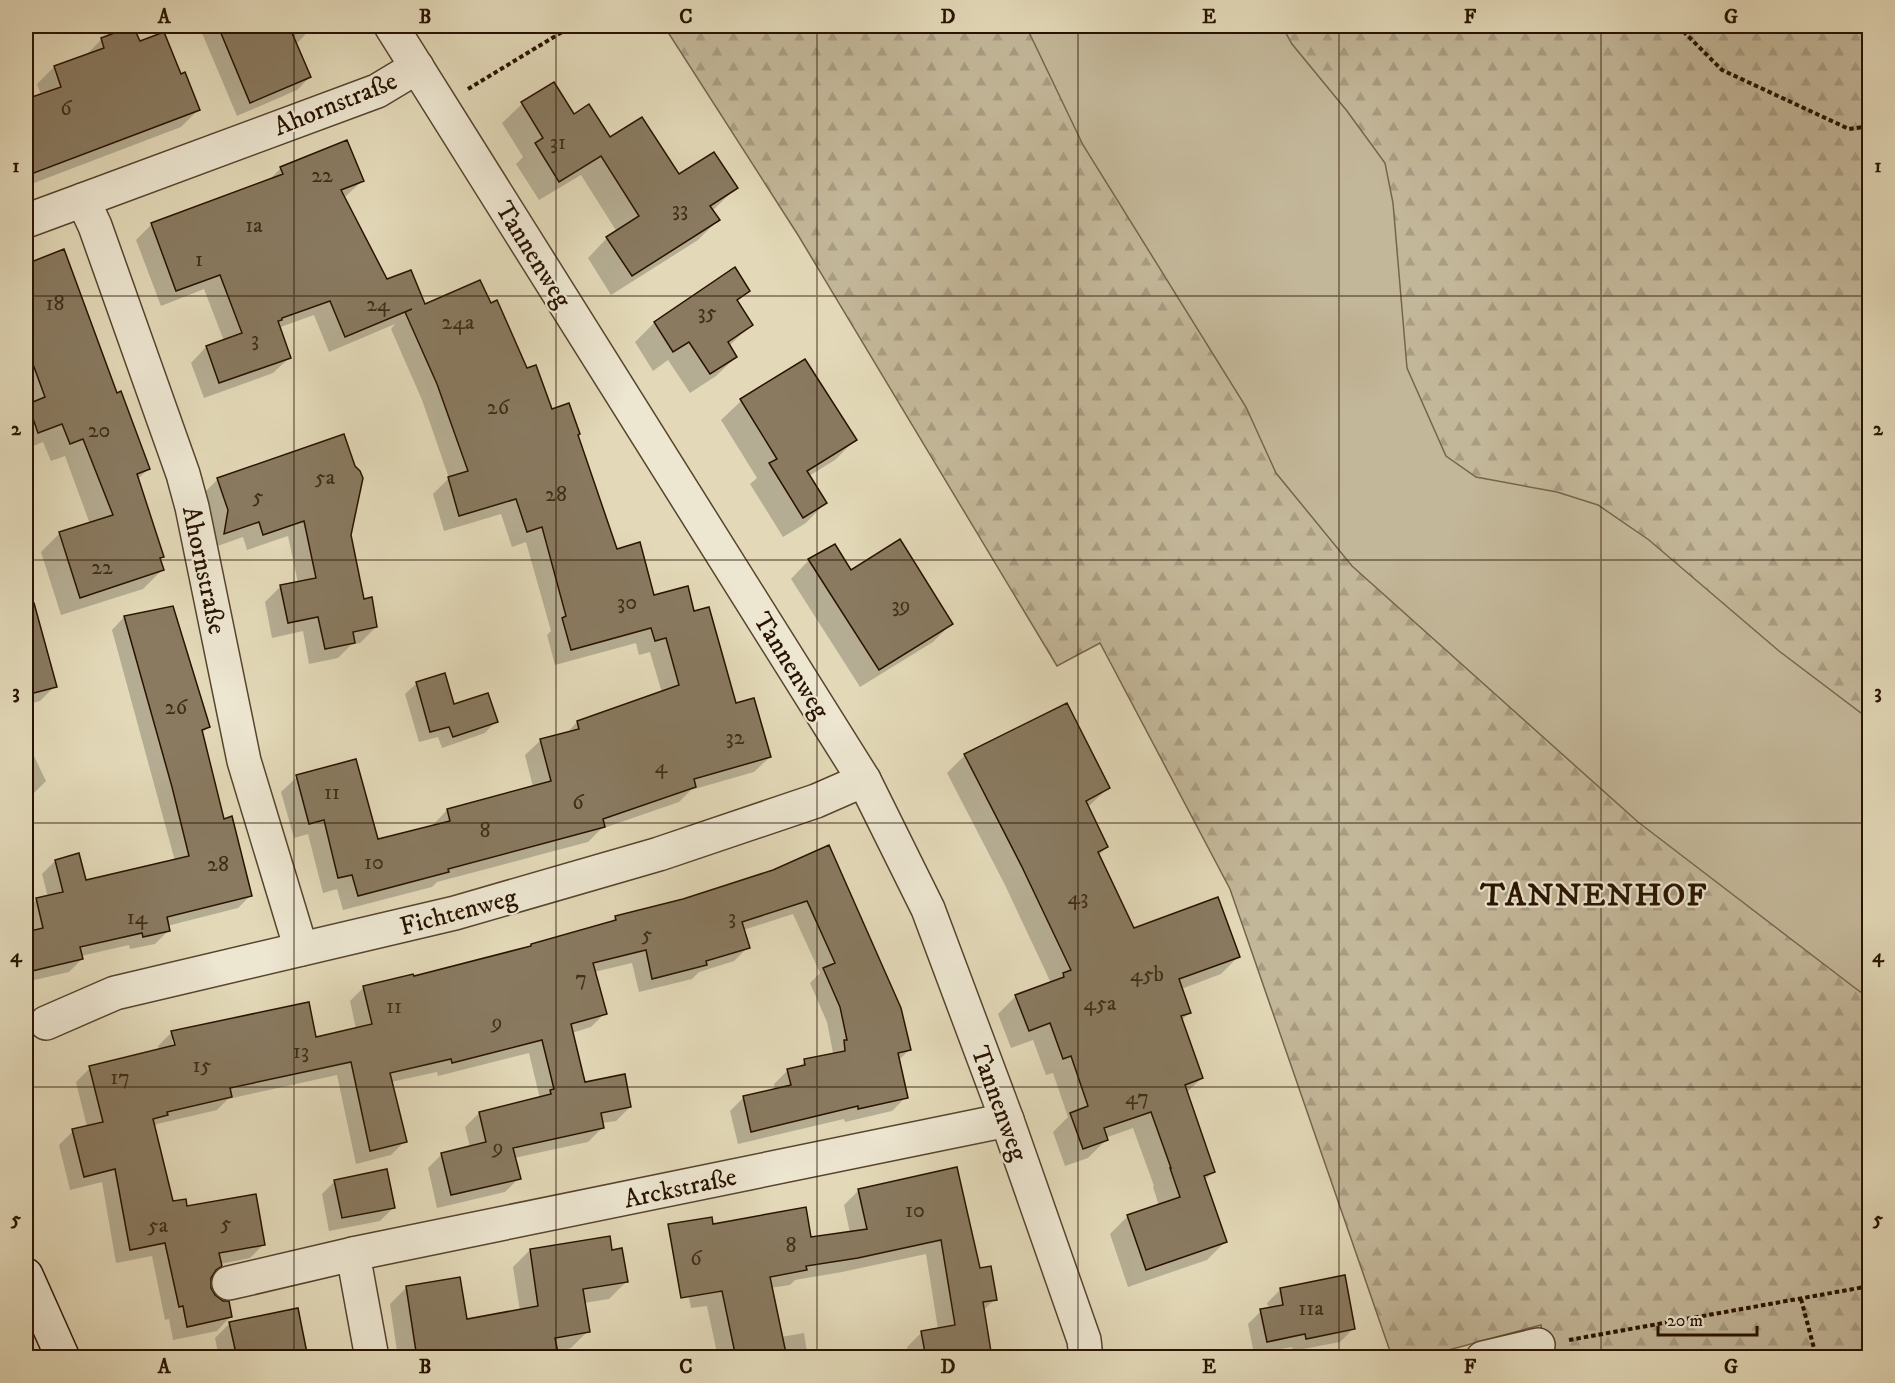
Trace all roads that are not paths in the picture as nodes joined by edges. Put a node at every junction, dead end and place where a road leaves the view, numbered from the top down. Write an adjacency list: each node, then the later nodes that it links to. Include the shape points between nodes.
1 (391, 26): 2 (street, Tannenweg)
2 (417, 67): 3 (street, Ahornstraße, via 377,91); 5 (street, Tannenweg)
3 (83, 200): 4 (street, Ahornstraße); 6 (street, Ahornstraße, via 189,496 244,761)
4 (26, 221)
5 (864, 780): 6 (street, Fichtenweg, via 816,801 659,854 455,914); 8 (street, Tannenweg, via 928,909)
6 (301, 949): 7 (street, Fichtenweg, via 115,993)
7 (46, 1023)
8 (1007, 1120): 9 (street, Arckstraße); 15 (street, Tannenweg, via 1084,1340)
9 (353, 1254): 11 (street, Arckstraße); 14 (street)
10 (26, 1275): 13 (street)
11 (229, 1282)
12 (1538, 1346): 16 (street)
13 (63, 1358)
14 (372, 1358)
15 (1086, 1358)
16 (1483, 1358)

